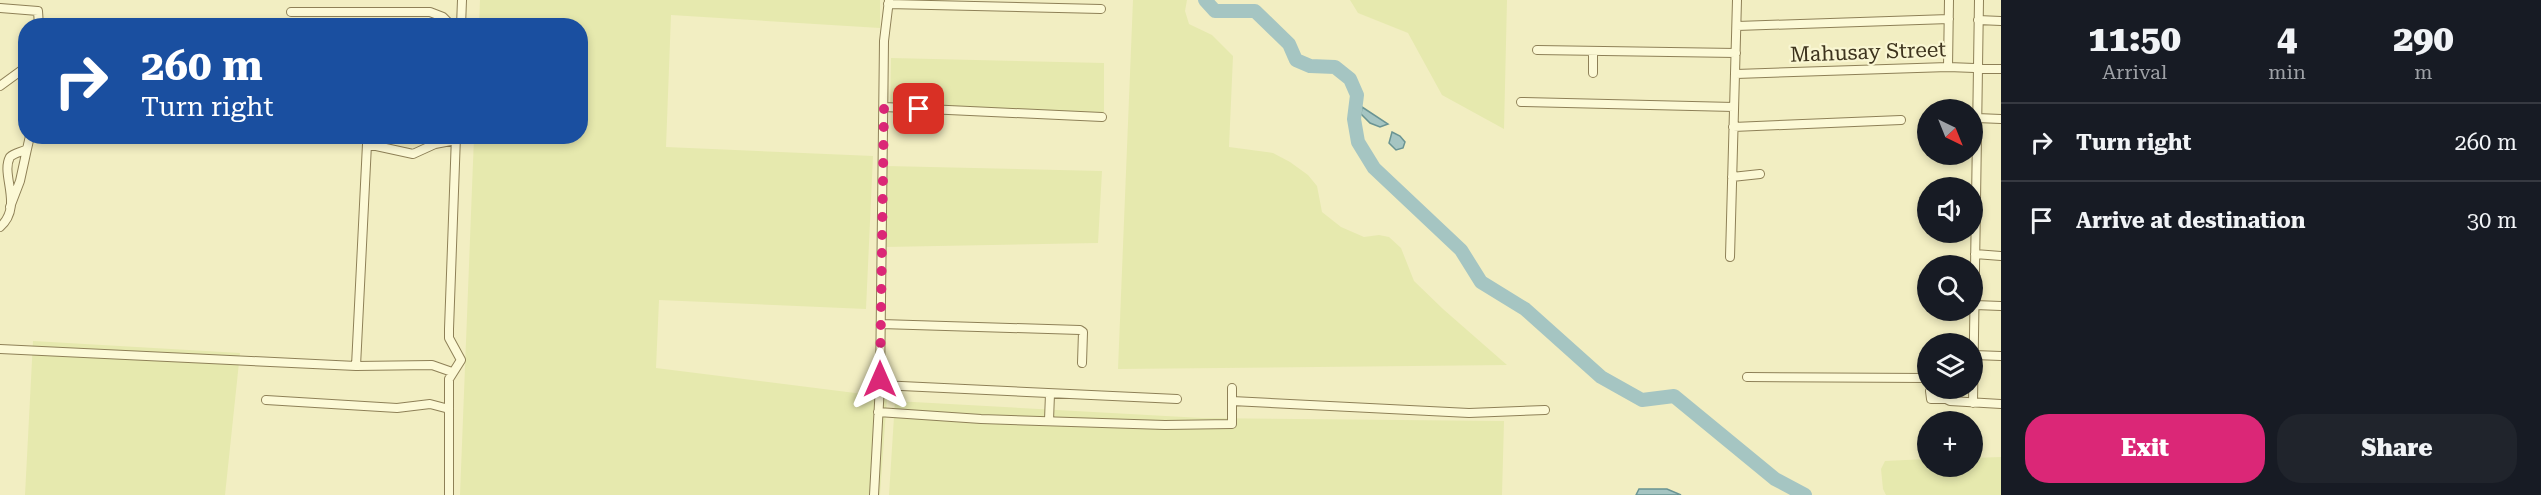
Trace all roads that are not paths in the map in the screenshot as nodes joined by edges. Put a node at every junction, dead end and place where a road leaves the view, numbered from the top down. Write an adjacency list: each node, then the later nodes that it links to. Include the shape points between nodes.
1 (462, 0): 12 (street)
2 (1730, 0): 3 (street)
3 (1737, 0): 16 (street)
4 (1949, 0): 13 (street)
5 (1979, 0): 14 (street)
6 (888, 2): 8 (street); 29 (street)
7 (0, 8): 10 (street, via 38,11)
8 (1101, 9)
9 (291, 12): 11 (street, via 430,12)
10 (38, 18)
11 (444, 18)
12 (461, 18)
13 (1949, 19): 16 (street); 20 (street)
14 (1978, 20): 15 (street); 21 (street)
15 (2001, 21)
16 (1737, 26): 19 (street)
17 (1537, 50): 18 (street)
18 (1593, 51): 19 (street); 24 (street)
19 (1736, 53): 25 (street)
20 (1948, 67): 21 (street, Mahusay Street); 25 (street, Mahusay Street)
21 (1978, 68): 22 (street, Mahusay Street); 27 (street)
22 (2001, 69)
23 (18, 73): 26 (street)
24 (1593, 74)
25 (1736, 74): 30 (street)
26 (0, 86)
27 (1977, 99)
28 (1521, 102): 30 (street)
29 (884, 107): 31 (street); 53 (street)
30 (1734, 107): 35 (street)
31 (1102, 117)
32 (1983, 118): 33 (street)
33 (2001, 119)
34 (1901, 120): 35 (street)
35 (1733, 127): 44 (street)
36 (28, 144): 41 (street)
37 (367, 144): 58 (street)
38 (380, 144): 39 (street, via 413,154)
39 (435, 144)
40 (456, 144): 59 (street, via 449,338 461,360)
41 (27, 149): 45 (street, via 10,158 3,169); 46 (street)
42 (1976, 165): 48 (street)
43 (1760, 174): 44 (street)
44 (1732, 177): 50 (street)
45 (2, 182): 46 (street, via 9,193)
46 (8, 211): 47 (street)
47 (0, 227)
48 (1975, 254): 49 (street)
49 (2001, 256)
50 (1730, 257)
51 (1983, 305): 52 (street)
52 (2001, 306)
53 (880, 324): 57 (street, via 1080,330); 62 (street)
54 (0, 349): 58 (street)
55 (1983, 355): 56 (street)
56 (2001, 356)
57 (1082, 363)
58 (357, 366): 59 (street, via 432,365)
59 (452, 372): 72 (street)
60 (1747, 377): 61 (street)
61 (1917, 378)
62 (880, 385): 64 (street); 74 (street)
63 (1232, 388): 69 (street)
64 (1050, 394): 65 (street); 75 (street)
65 (1177, 399)
66 (1946, 399): 70 (street)
67 (1973, 399): 70 (street)
68 (266, 400): 72 (street, via 398,408 430,404)
69 (1232, 401): 73 (street, via 1469,413); 75 (street, via 1232,424)
70 (1973, 403): 71 (street)
71 (2001, 404)
72 (449, 409): 76 (street)
73 (1545, 410)
74 (878, 412): 75 (street); 77 (street)
75 (1049, 420)
76 (449, 495)
77 (874, 495)

